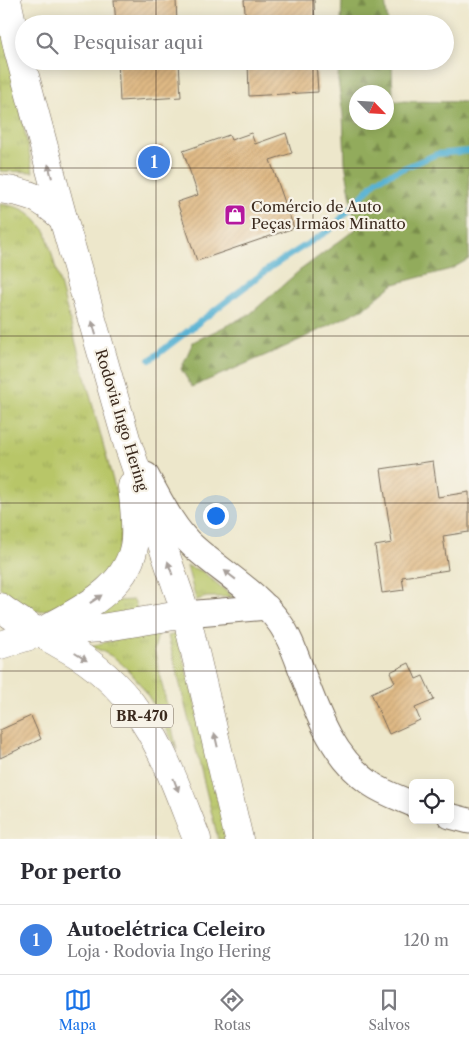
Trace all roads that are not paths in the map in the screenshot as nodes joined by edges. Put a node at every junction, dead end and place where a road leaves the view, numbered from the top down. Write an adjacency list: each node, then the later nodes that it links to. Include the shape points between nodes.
1 (7, 0): 2 (main road, Rodovia Ingo Hering, one-way to 1)
2 (15, 36)
3 (23, 70): 5 (main road, Rodovia Ingo Hering, one-way to 3)
4 (0, 189): 5 (main road, via 22,192 43,201)
5 (63, 218): 6 (main road, Rodovia Ingo Hering, one-way to 5)
6 (127, 442): 8 (street, one-way to 6, via 194,547 175,526); 9 (main road, Rodovia Ingo Hering, one-way to 6); 10 (main road, one-way to 6, via 114,586 131,558 134,507)
7 (0, 607): 10 (main road, BR-470)
8 (267, 607): 9 (street); 12 (street, via 281,624 294,650 324,729 340,754 372,785)
9 (186, 614): 10 (main road, via 101,628); 16 (main road, Rodovia Ingo Hering, one-way to 9)
10 (39, 632): 11 (main road); 15 (main road, BR-470, one-way to 15, via 87,660 121,690 142,715 166,762)
11 (0, 645)
12 (409, 802)
13 (454, 817): 14 (street)
14 (469, 821)
15 (197, 839)
16 (239, 839)

